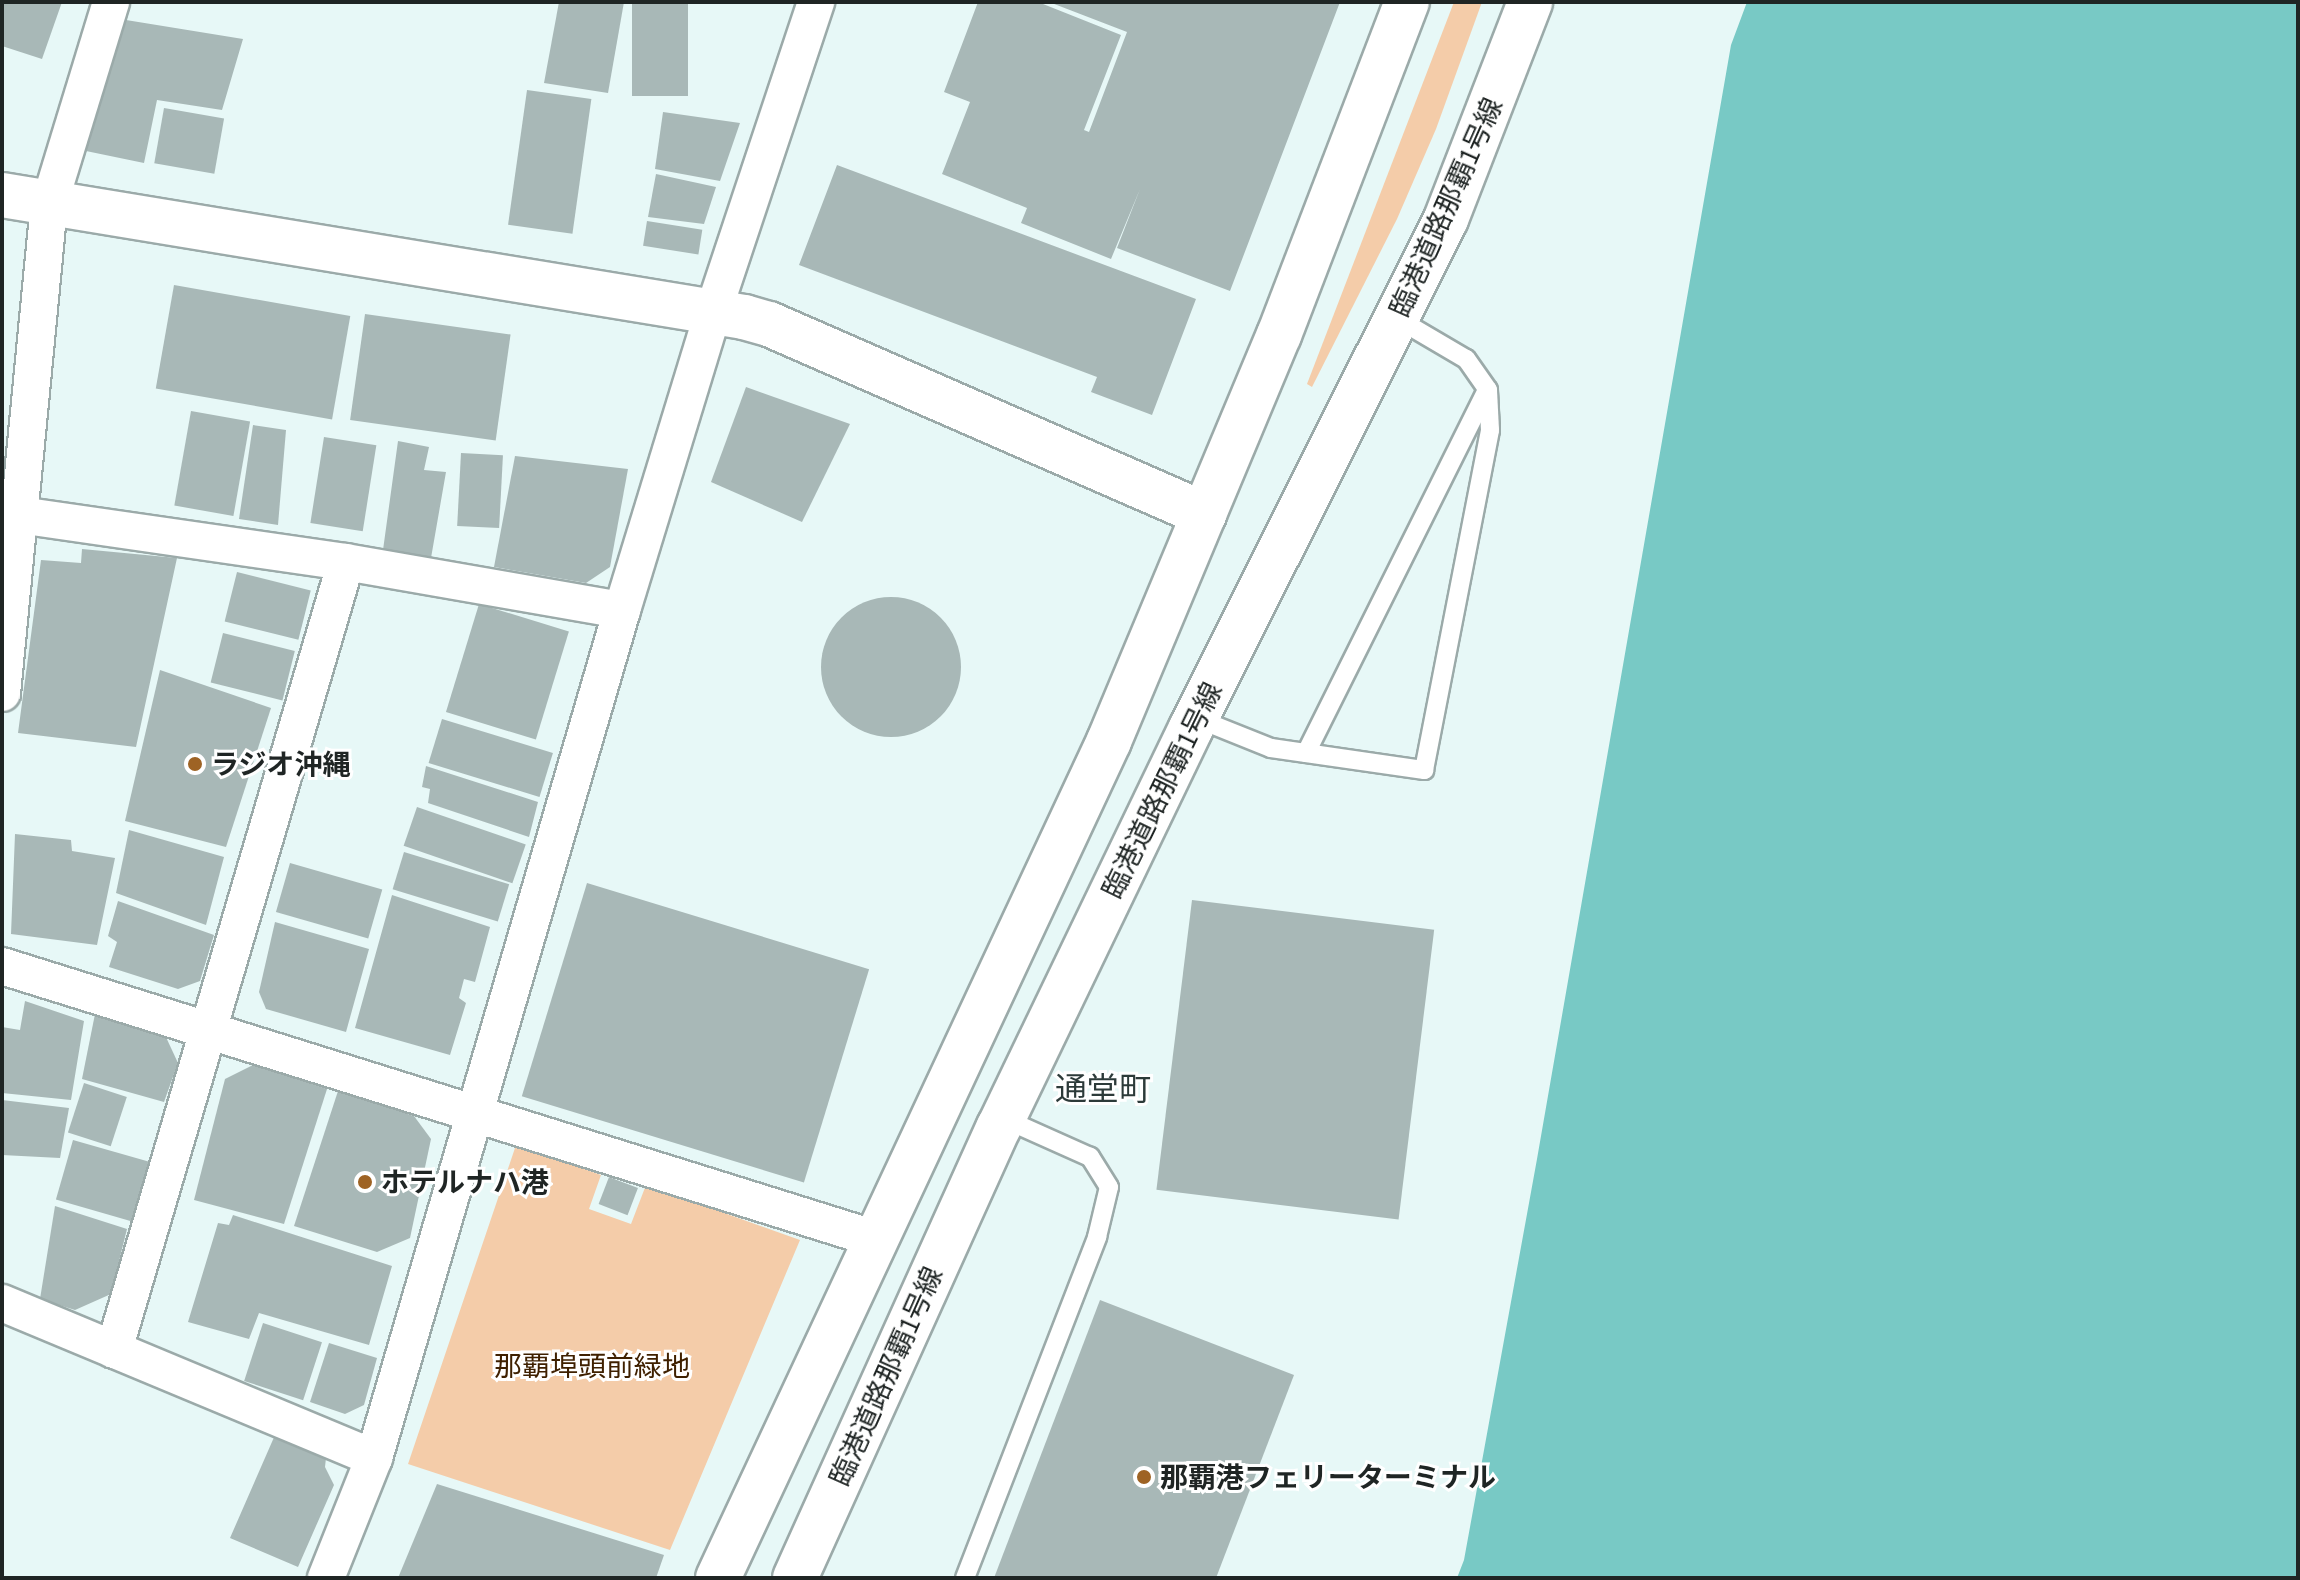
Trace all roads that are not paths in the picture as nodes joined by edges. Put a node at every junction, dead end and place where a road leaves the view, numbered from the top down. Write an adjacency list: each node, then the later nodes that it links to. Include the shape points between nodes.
1 (111, 2): 6 (street)
2 (816, 2): 7 (street)
3 (1407, 2): 10 (street)
4 (1530, 2): 8 (street, 臨港道路那覇1号線, via 1446,219)
5 (2, 195): 6 (street)
6 (49, 205): 7 (street); 11 (street)
7 (713, 312): 10 (street, via 769,324); 13 (street)
8 (1398, 319): 9 (lane, via 1466,359); 15 (street, 臨港道路那覇1号線)
9 (1488, 390): 16 (lane); 16 (lane, via 1490,430 1424,770)
10 (1204, 514): 21 (street, via 1109,741)
11 (19, 515): 12 (street); 14 (street)
12 (346, 562): 13 (street); 18 (street)
13 (622, 610): 19 (street)
14 (2, 693)
15 (1196, 718): 16 (lane, via 1271,748); 20 (street, 臨港道路那覇1号線)
16 (1306, 753)
17 (2, 966): 18 (street)
18 (208, 1028): 19 (street); 23 (street)
19 (477, 1114): 21 (street); 24 (street)
20 (1003, 1118): 27 (street, 臨港道路那覇1号線); 28 (lane, via 1090,1157 1109,1187 1097,1237)
21 (876, 1239): 26 (street)
22 (2, 1303): 23 (street)
23 (114, 1350): 24 (street)
24 (374, 1458): 25 (street)
25 (326, 1578)
26 (718, 1578)
27 (795, 1578)
28 (965, 1578)

